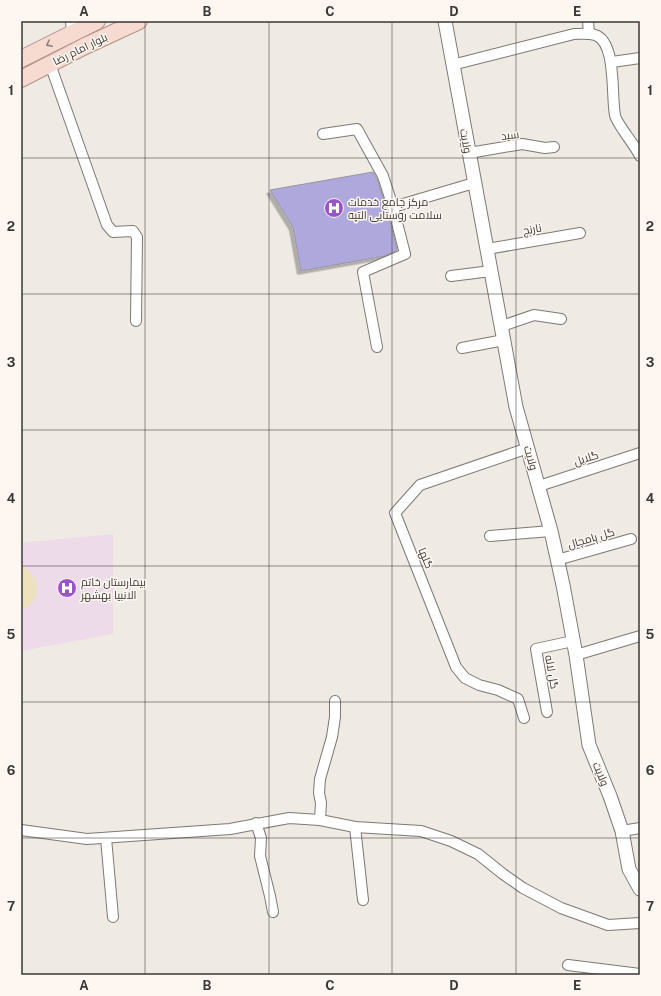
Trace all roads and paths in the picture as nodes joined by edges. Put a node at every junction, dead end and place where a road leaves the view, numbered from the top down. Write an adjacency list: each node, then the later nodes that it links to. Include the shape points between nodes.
1 (97, 21): 5 (main road, بلوار امام رضا)
2 (139, 21): 10 (main road, بلوار امام رضا)
3 (445, 21): 11 (street, ولایت)
4 (588, 21): 6 (street)
5 (72, 27): 7 (main road, بلوار امام رضا, one-way to 7)
6 (589, 34): 9 (street, via 597,35 604,42); 11 (street, via 574,34)
7 (21, 58)
8 (640, 58): 9 (street)
9 (612, 62): 16 (street, via 615,116)
10 (50, 64): 12 (main road, بلوار امام رضا); 24 (street, via 107,225 113,232 133,231 137,237)
11 (452, 65): 15 (street, ولایت)
12 (21, 79)
13 (322, 134): 18 (street, via 357,129 383,176)
14 (554, 147): 15 (street, سید, via 522,144)
15 (469, 154): 17 (street, ولایت)
16 (640, 156)
17 (474, 183): 18 (street); 20 (street, ولایت)
18 (392, 207): 27 (street, via 405,254 363,272)
19 (580, 233): 20 (street, نارنج)
20 (487, 249): 21 (street, ولایت)
21 (491, 271): 22 (street); 25 (street, ولایت)
22 (451, 276)
23 (561, 319): 25 (street, via 534,315)
24 (136, 321)
25 (502, 326): 26 (street, ولایت)
26 (504, 340): 28 (street); 29 (street, ولایت, via 516,407)
27 (377, 347)
28 (462, 348)
29 (528, 448): 31 (street, ولایت); 41 (street, گلها, via 420,485 395,513 456,667 465,678 518,699)
30 (640, 453): 31 (street, گلایل)
31 (539, 486): 32 (street, ولایت)
32 (551, 531): 33 (street); 35 (street, ولایت)
33 (490, 536)
34 (631, 539): 35 (street, گل پامچال)
35 (557, 560): 37 (street, ولایت)
36 (640, 636): 38 (street)
37 (573, 641): 38 (street, ولایت); 40 (street, گل لاله, via 536,649)
38 (576, 655): 47 (street, ولایت, via 589,745)
39 (335, 701): 42 (street, via 332,737 320,779)
40 (547, 712)
41 (524, 718)
42 (320, 820): 43 (street, via 289,818); 44 (street)
43 (256, 824): 48 (street); 51 (street, via 261,838 260,856)
44 (355, 827): 50 (street); 53 (street, via 421,831 451,840 478,854 523,888 561,908 608,925)
45 (640, 828): 47 (street)
46 (21, 830): 48 (street, via 87,839)
47 (622, 831): 49 (street, ولایت, via 629,870)
48 (106, 838): 52 (street)
49 (640, 889)
50 (363, 900)
51 (273, 912)
52 (113, 917)
53 (640, 923)
54 (568, 965): 55 (street)
55 (640, 974)

